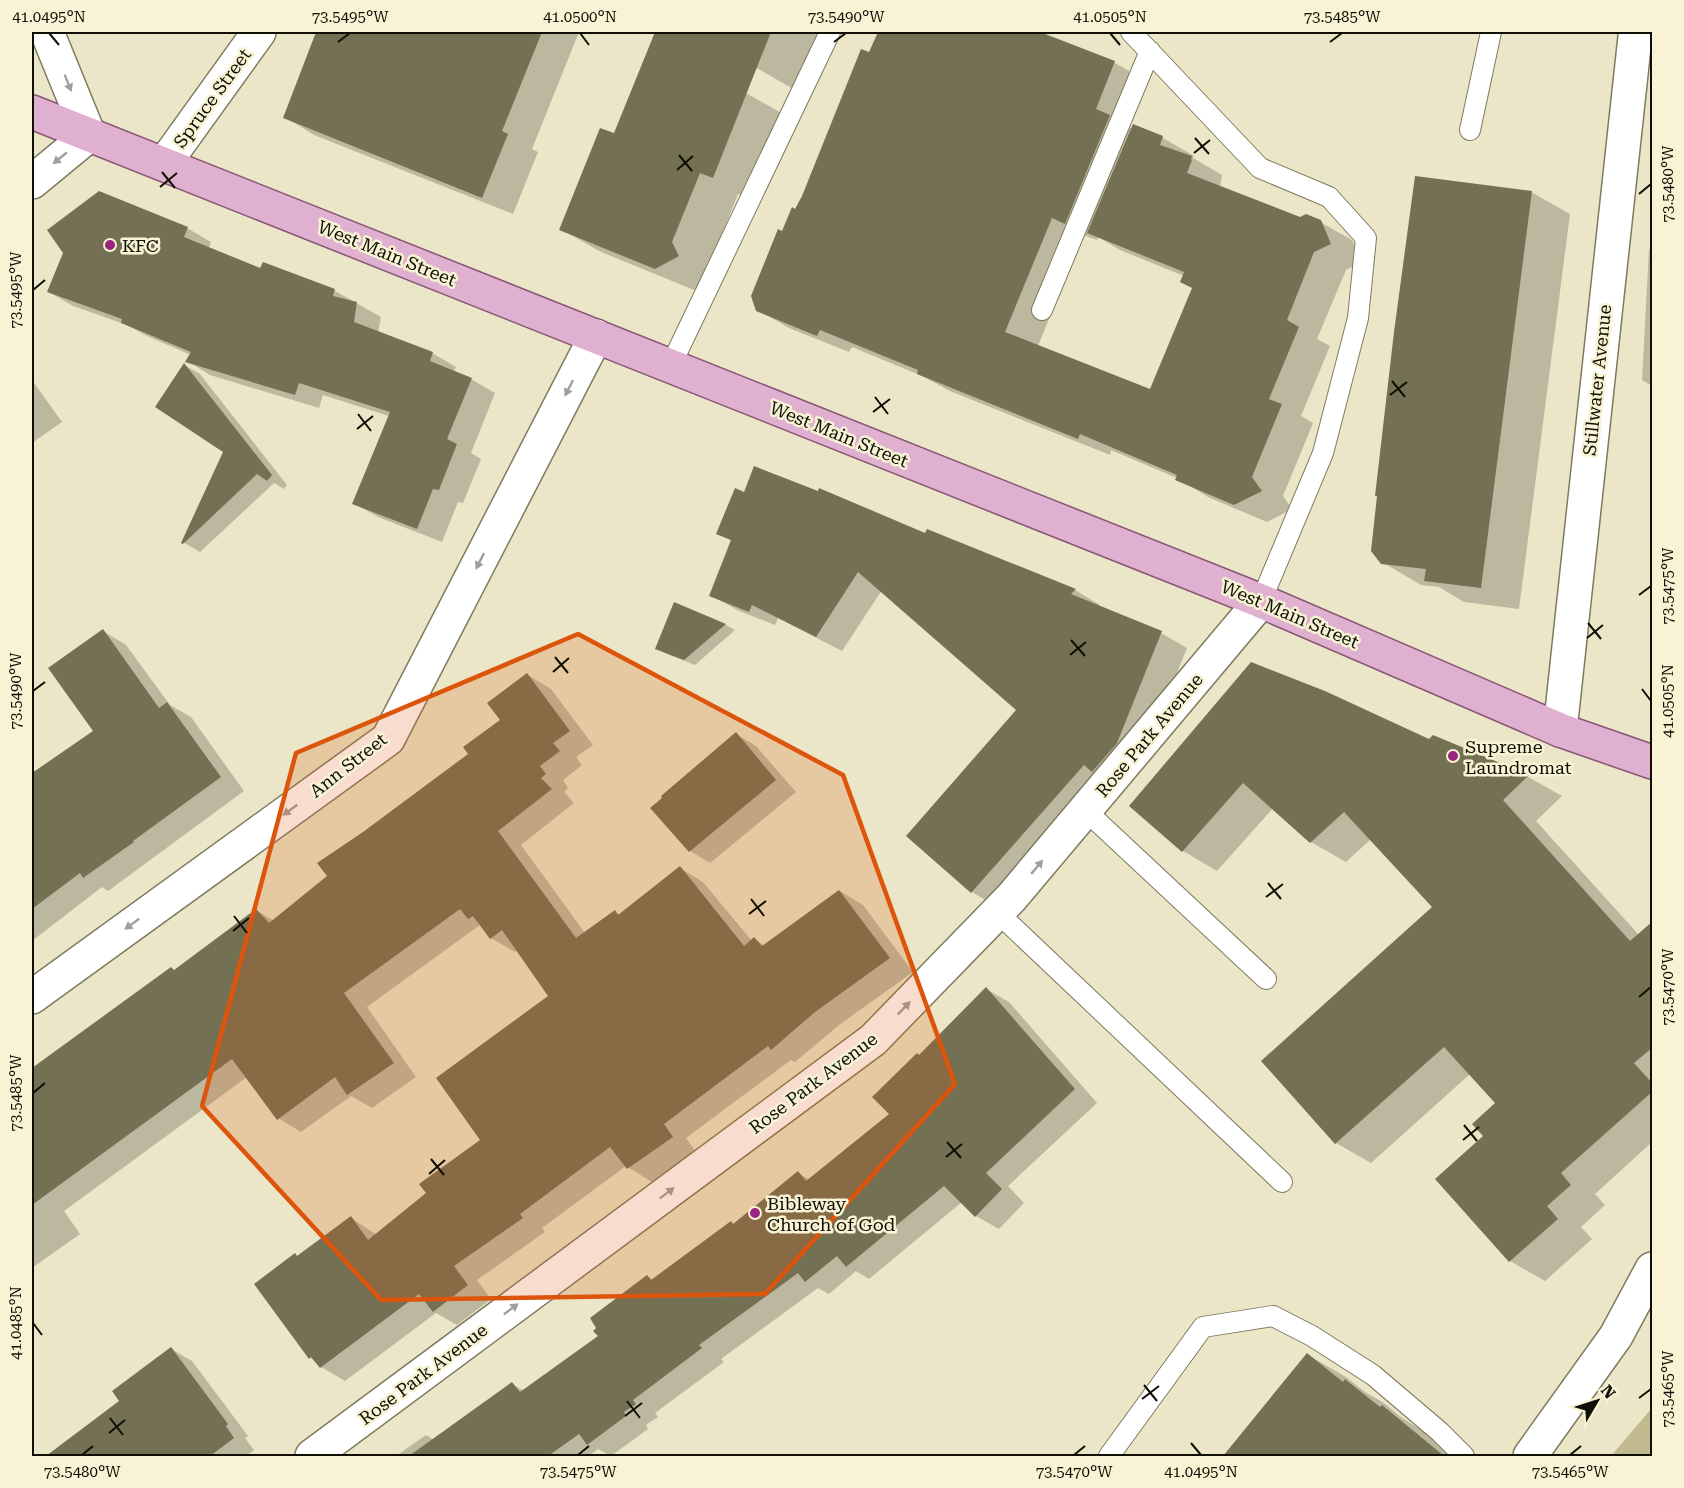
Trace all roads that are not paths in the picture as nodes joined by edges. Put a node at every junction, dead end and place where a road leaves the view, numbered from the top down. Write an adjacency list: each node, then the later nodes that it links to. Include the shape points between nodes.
1 (47, 32): 10 (street, one-way to 10)
2 (259, 32): 11 (street, Spruce Street)
3 (830, 32): 15 (lane)
4 (1131, 32): 7 (lane)
5 (1491, 32): 9 (lane)
6 (1638, 32): 17 (street, Stillwater Avenue)
7 (1150, 51): 13 (lane); 16 (lane, via 1260,168 1329,197 1366,238 1358,318 1323,453)
8 (32, 112): 10 (main road, West Main Street)
9 (1470, 130)
10 (89, 135): 11 (main road, West Main Street); 12 (street, one-way to 12)
11 (164, 164): 14 (main road, West Main Street)
12 (32, 182)
13 (1042, 310)
14 (596, 336): 15 (main road, West Main Street); 22 (street, Ann Street, one-way to 22, via 388,739)
15 (670, 367): 16 (main road, West Main Street)
16 (1262, 601): 17 (main road, West Main Street); 19 (street, Rose Park Avenue)
17 (1560, 730): 18 (main road, West Main Street)
18 (1650, 763)
19 (1085, 810): 20 (street, Rose Park Avenue, one-way to 19); 21 (lane)
20 (997, 912): 23 (lane); 27 (street, Rose Park Avenue, one-way to 20, via 873,1040)
21 (1266, 979)
22 (32, 997)
23 (1282, 1182)
24 (1653, 1269): 26 (street)
25 (1653, 1307): 26 (street)
26 (1616, 1336): 30 (street)
27 (312, 1456)
28 (1109, 1456): 29 (lane, via 1203,1327 1273,1316 1373,1375)
29 (1464, 1456)
30 (1530, 1456)

